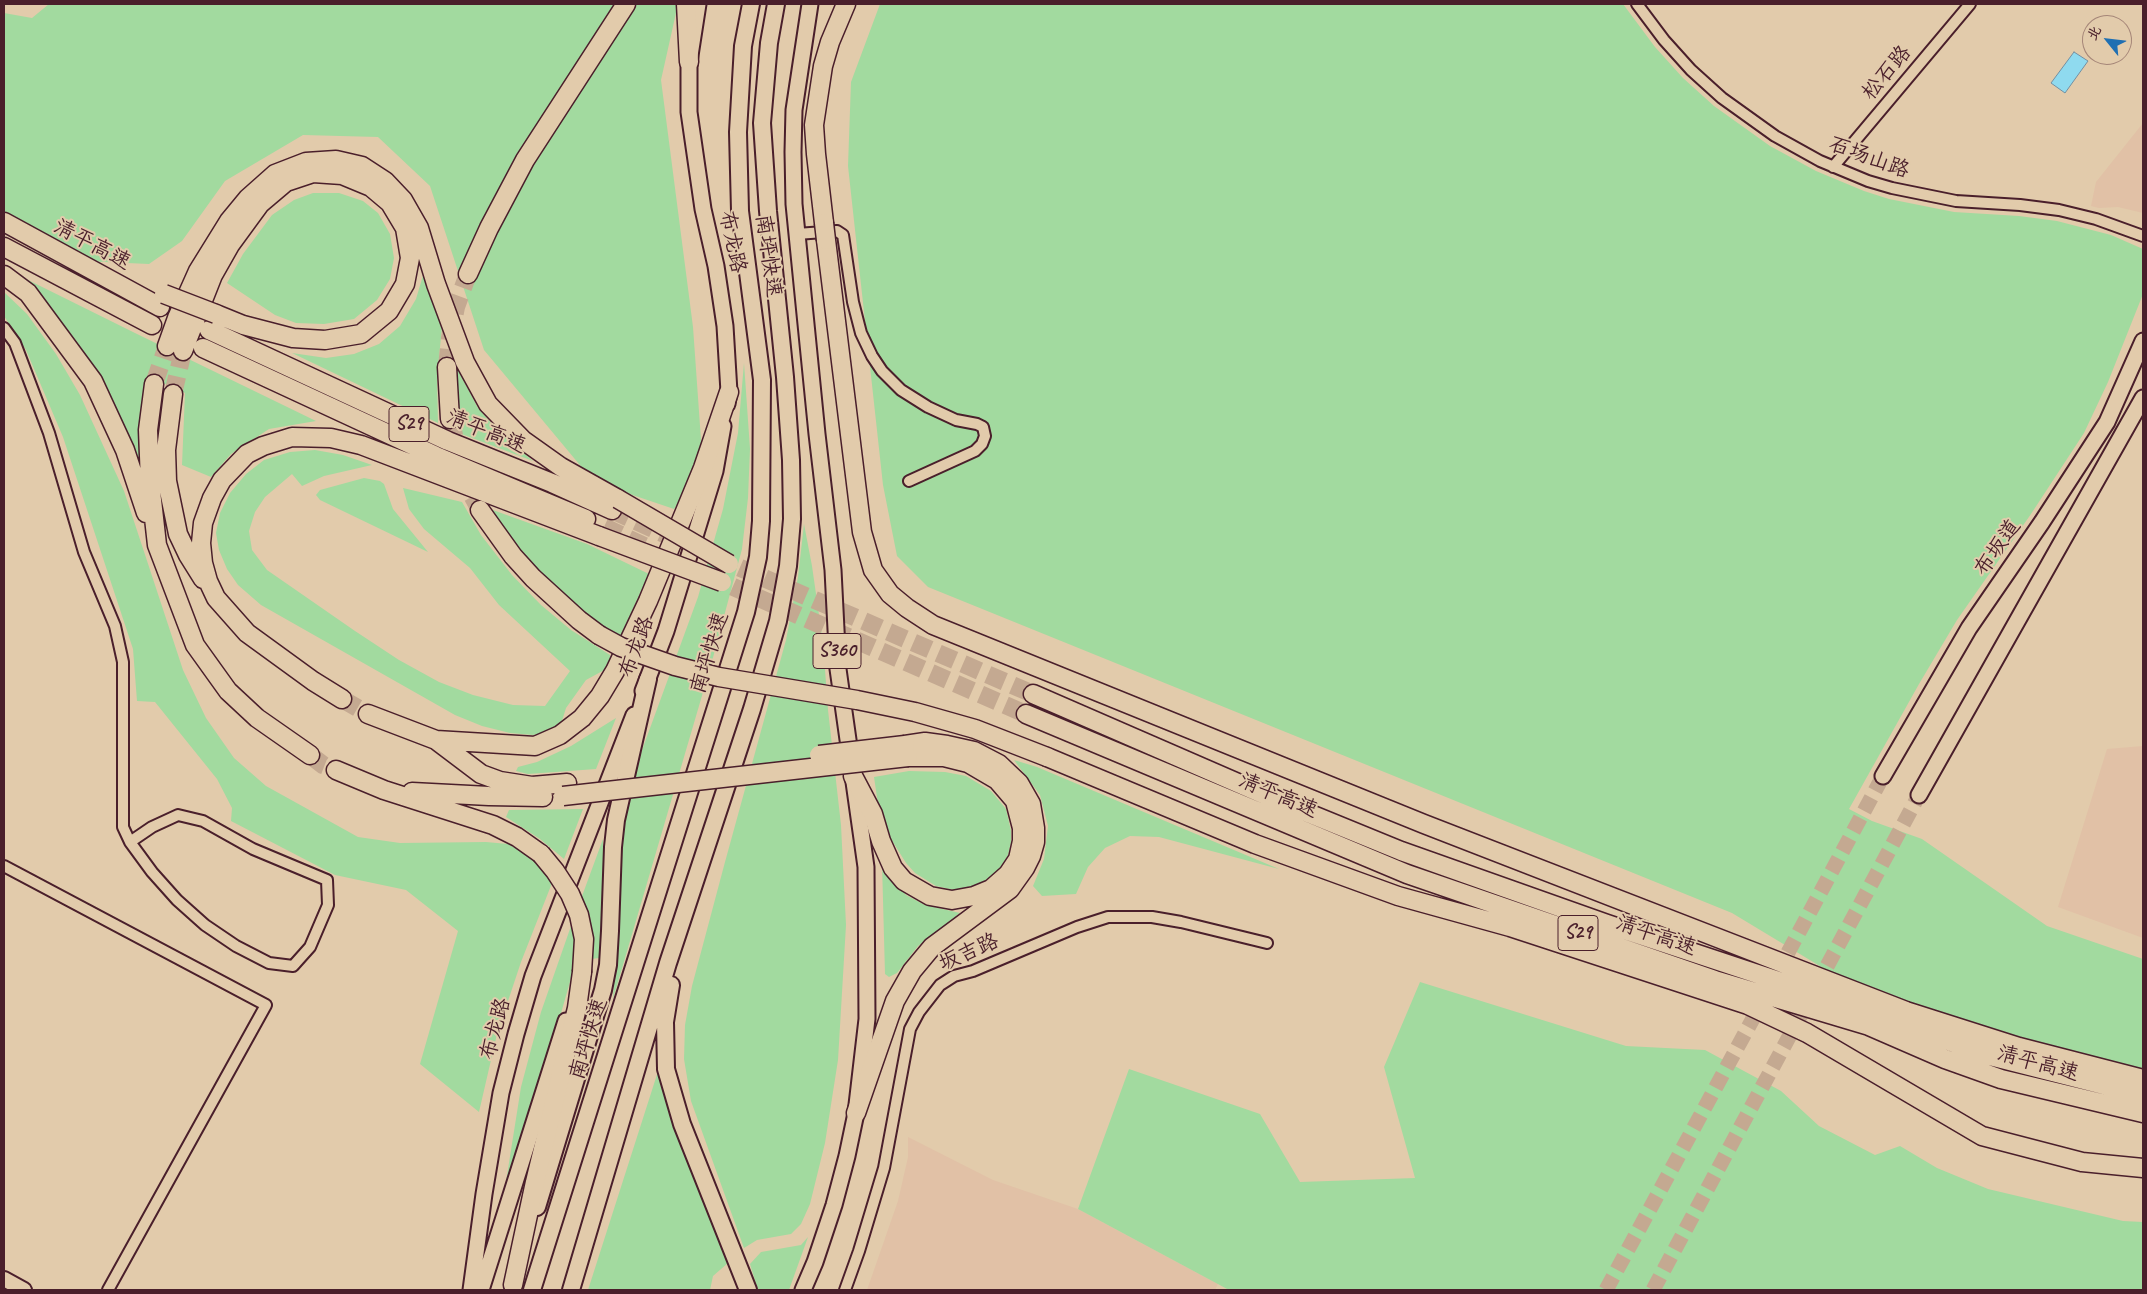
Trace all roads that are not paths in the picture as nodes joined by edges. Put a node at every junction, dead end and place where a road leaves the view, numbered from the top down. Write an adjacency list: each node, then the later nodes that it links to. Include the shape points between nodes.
1 (626, 4): 16 (highway, via 525,160)
2 (686, 4): 10 (highway)
3 (698, 4): 10 (main road, 布龙路)
4 (751, 4): 67 (highway, 南坪快速, via 743,46 738,132 740,211 762,380 762,521 758,557 746,612)
5 (776, 4): 53 (highway, 南坪快速, via 762,123 791,460 792,519 788,566 778,621 757,692)
6 (810, 4): 13 (main road, S360, via 794,110)
7 (846, 4): 56 (highway, via 823,66 814,125 816,154 862,532 873,570 890,594 933,624 1424,824 1906,1011 2019,1047)
8 (1637, 4): 11 (street, 石场山路, via 1691,70 1722,98 1776,136)
9 (1970, 4): 11 (street, 松石路)
10 (689, 62): 25 (main road, 布龙路, via 689,112 694,155 725,326)
11 (1832, 167): 14 (street, 石场山路, via 1916,194 1956,201 2059,210)
12 (4, 222): 18 (highway, 清平高速, bridge, via 42,244)
13 (797, 234): 29 (street, via 837,231 843,235 861,333 882,371 901,390 928,408 983,428 985,436 975,451); 46 (main road, S360, via 833,570 838,669)
14 (2143, 236)
15 (4, 247): 19 (highway, 清平高速)
16 (468, 274)
17 (4, 276): 33 (highway, via 28,294 93,381 125,450)
18 (213, 322): 30 (highway, 清平高速 / S29, via 448,442); 30 (highway, via 243,325 293,338 325,340 361,334 389,311 405,284 410,258 405,228 390,203 371,187 342,175 313,173 286,182 260,204 212,275 175,348 177,318 198,271 229,221 248,198 275,174 306,162 336,160 362,166 385,181 403,200 419,228 465,362 488,404 523,440)
19 (152, 324)
20 (4, 328): 51 (street, via 15,343 43,415 84,552 115,626 123,662 123,827)
21 (2143, 341): 47 (main road, 布坂道, via 2107,422 1969,628)
22 (202, 348): 32 (highway, 清平高速 / S29)
23 (447, 367): 28 (highway)
24 (154, 384): 33 (highway, via 148,430)
25 (729, 392): 37 (main road, 布龙路, via 715,471); 42 (highway, via 648,601 615,671 582,718 560,735 535,746)
26 (173, 394): 36 (highway, via 166,450 171,508 188,555)
27 (2143, 398): 50 (main road)
28 (450, 419)
29 (909, 481)
30 (615, 505): 34 (highway, bridge)
31 (480, 510): 60 (highway, bridge, via 533,578 579,620 621,647 676,666 719,676 858,700 975,729 1255,844 1398,896 1510,927 1748,1005 1807,1033 1982,1136 2082,1162)
32 (602, 531): 35 (highway, bridge); 36 (highway, via 361,445 331,438 292,436 247,454 222,480 212,498 203,523 201,543 205,572)
33 (157, 545): 44 (highway, via 196,644 228,691 257,718)
34 (728, 564)
35 (722, 582)
36 (216, 598): 39 (highway, via 247,633)
37 (648, 679): 62 (highway, via 616,820 609,948 603,990); 65 (main road, 布龙路, via 533,976 516,1034 500,1102)
38 (1033, 694): 57 (highway, 清平高速 / S29, via 1401,851 1872,1012 1986,1055)
39 (342, 699)
40 (368, 714): 42 (highway)
41 (1026, 714): 59 (highway, 清平高速 / S29, via 1407,874 1714,980 1869,1026 1992,1076)
42 (436, 740): 48 (highway, via 481,774 500,781)
43 (906, 751): 46 (highway, via 968,763 997,780 1015,801 1022,828 1018,859 1008,874 991,889 952,900 930,896 904,881 893,868 874,814); 48 (highway, bridge); 58 (highway, via 925,742 947,745 974,751 999,764 1019,783 1031,804 1035,842 1025,868 1010,889 932,947 912,971 895,1001)
44 (310, 755)
45 (336, 770): 49 (highway)
46 (853, 776): 58 (main road, S360, via 866,866 867,952 867,1020)
47 (1883, 776)
48 (565, 789): 49 (highway, via 489,796)
49 (384, 790): 55 (highway, bridge, via 494,825 540,854 570,894 579,915 584,939)
50 (1919, 795)
51 (130, 842): 51 (street, via 178,815 203,821 253,849 327,880 328,905 310,947 293,966 269,963 236,946 177,900)
52 (4, 866): 64 (street, via 266,1005)
53 (688, 904): 68 (highway, 南坪快速); 69 (highway, via 678,941 665,1022 666,1069 682,1124)
54 (1267, 943): 71 (street, 坂吉路, via 1181,922 1108,917 954,976 940,985 910,1029 884,1168)
55 (582, 972): 62 (highway, via 577,1008); 66 (main road)
56 (2143, 1079)
57 (2143, 1095)
58 (856, 1113): 70 (main road, S360, via 834,1206)
59 (2143, 1113)
60 (2143, 1168)
61 (4, 1279): 63 (main road)
62 (513, 1287)
63 (24, 1290)
64 (108, 1290)
65 (471, 1290)
66 (481, 1290)
67 (532, 1290)
68 (571, 1290)
69 (748, 1290)
70 (802, 1290)
71 (845, 1290)

